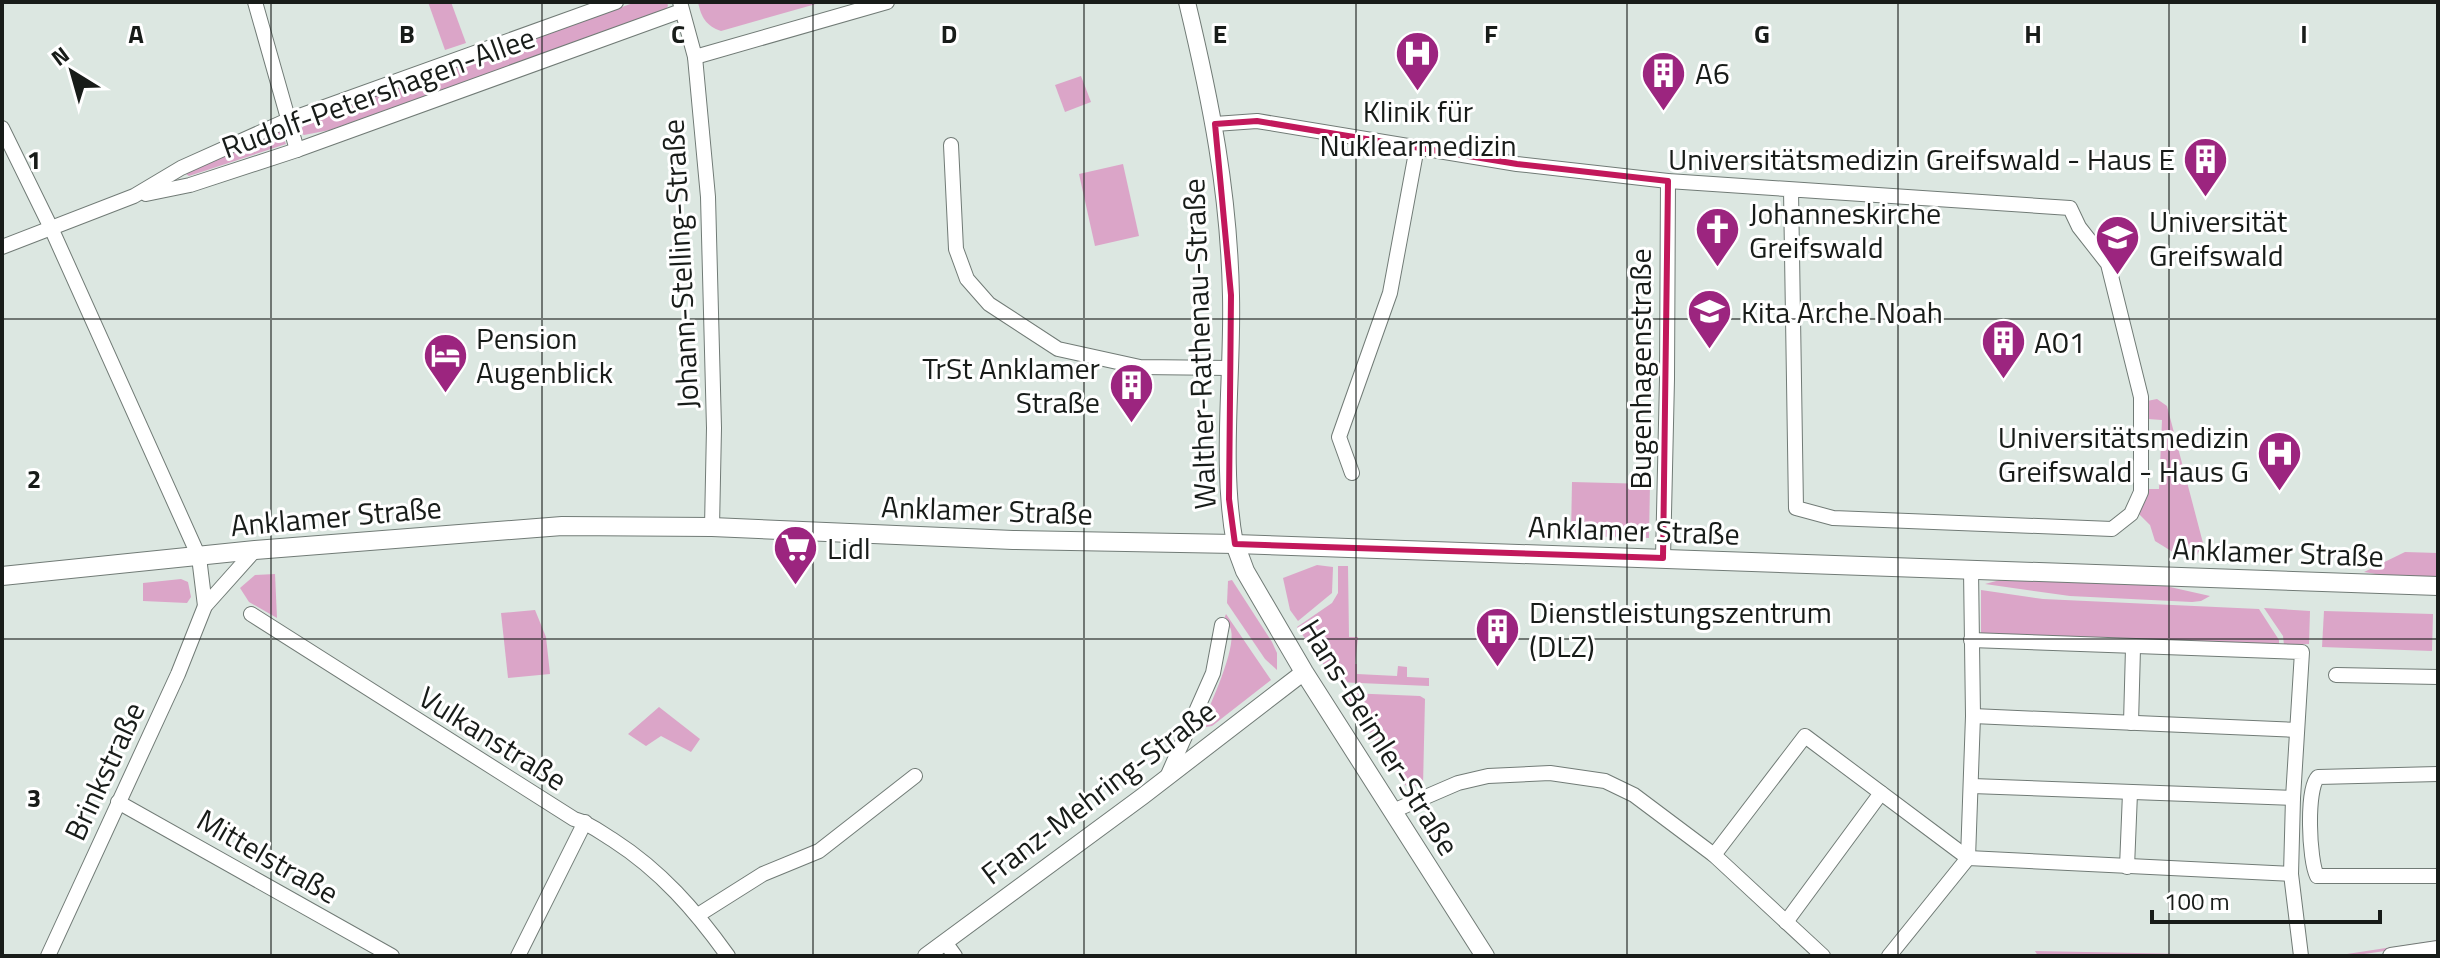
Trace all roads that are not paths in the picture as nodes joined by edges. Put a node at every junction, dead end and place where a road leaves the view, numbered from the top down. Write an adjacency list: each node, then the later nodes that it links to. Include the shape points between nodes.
1 (255, 2): 7 (street)
2 (616, 2): 7 (street, Rudolf-Petershagen-Allee)
3 (887, 2): 6 (street)
4 (1187, 2): 8 (street, Walther-Rathenau-Straße)
5 (680, 6): 6 (street, Johann-Stelling-Straße); 12 (street, Rudolf-Petershagen-Allee)
6 (695, 57): 20 (street, Johann-Stelling-Straße, via 708,197)
7 (288, 120): 12 (street); 15 (street, Rudolf-Petershagen-Allee, via 181,168)
8 (1215, 124): 11 (street, via 1257,121); 18 (street, Walther-Rathenau-Straße, via 1227,218)
9 (2, 128): 16 (street, Brinkstraße)
10 (951, 145): 18 (street, via 956,249 967,279 989,304 1058,349 1140,367)
11 (1417, 147): 13 (street); 19 (street, via 1390,293 1339,437)
12 (297, 150): 15 (street, Rudolf-Petershagen-Allee, via 190,185)
13 (1668, 181): 14 (street); 24 (street, Bugenhagenstraße)
14 (1791, 190): 14 (street, via 2070,208 2108,264 2141,397 2141,492 2131,514 2112,529 1833,518 1796,508)
15 (134, 196): 16 (street, Rudolf-Petershagen-Allee)
16 (52, 230): 17 (street, Rudolf-Petershagen-Allee); 23 (street, Brinkstraße)
17 (2, 247)
18 (1230, 368): 21 (street, Walther-Rathenau-Straße, via 1229,499)
19 (1352, 473)
20 (712, 527): 21 (main road, Anklamer Straße); 22 (main road, Anklamer Straße, via 562,526)
21 (1235, 544): 24 (main road, Anklamer Straße); 33 (main road, Hans-Beimler-Straße, via 1245,571)
22 (255, 550): 23 (main road, Anklamer Straße); 28 (street, Brinkstraße)
23 (199, 557): 26 (main road, Anklamer Straße); 28 (street, Brinkstraße)
24 (1663, 558): 25 (main road, Anklamer Straße)
25 (1971, 570): 27 (main road, Anklamer Straße); 31 (street)
26 (2, 576)
27 (2438, 586)
28 (205, 606): 46 (street, Brinkstraße)
29 (251, 614): 48 (street, Vulkanstraße, via 494,771)
30 (1222, 625): 41 (street, via 1213,673)
31 (1971, 640): 32 (street); 36 (street)
32 (2133, 648): 37 (street); 38 (street, via 2302,652)
33 (1304, 672): 41 (street, Franz-Mehring-Straße); 47 (main road, Hans-Beimler-Straße)
34 (2336, 675): 35 (street)
35 (2438, 677)
36 (1973, 716): 37 (street); 42 (street)
37 (2131, 723): 38 (street)
38 (2297, 730): 45 (street)
39 (2438, 774): 53 (street, via 2318,777 2312,784 2311,827 2311,865 2317,876)
40 (915, 776): 54 (street, via 819,851 763,874)
41 (1167, 777): 56 (street, Franz-Mehring-Straße)
42 (1972, 786): 44 (street); 50 (street)
43 (1881, 793): 49 (street, via 1805,736); 50 (street); 55 (street)
44 (2130, 793): 45 (street); 51 (street)
45 (2293, 798): 52 (street)
46 (118, 802): 58 (street, Brinkstraße); 59 (street, Mittelstraße)
47 (1393, 811): 49 (street, via 1488,776 1577,775 1634,795); 63 (main road, Hans-Beimler-Straße)
48 (585, 822): 54 (street, Vulkanstraße, via 634,854); 60 (street)
49 (1714, 855): 55 (street)
50 (1968, 858): 51 (street); 65 (street)
51 (2127, 867): 52 (street)
52 (2291, 874): 66 (street)
53 (2438, 876)
54 (698, 915): 61 (street, Vulkanstraße)
55 (1786, 922): 64 (street)
56 (950, 949): 62 (street, Franz-Mehring-Straße)
57 (2438, 949): 67 (street)
58 (48, 956)
59 (392, 956)
60 (518, 956)
61 (728, 956)
62 (926, 956)
63 (1485, 956)
64 (1823, 956)
65 (1889, 956)
66 (2301, 956)
67 (2391, 956)

